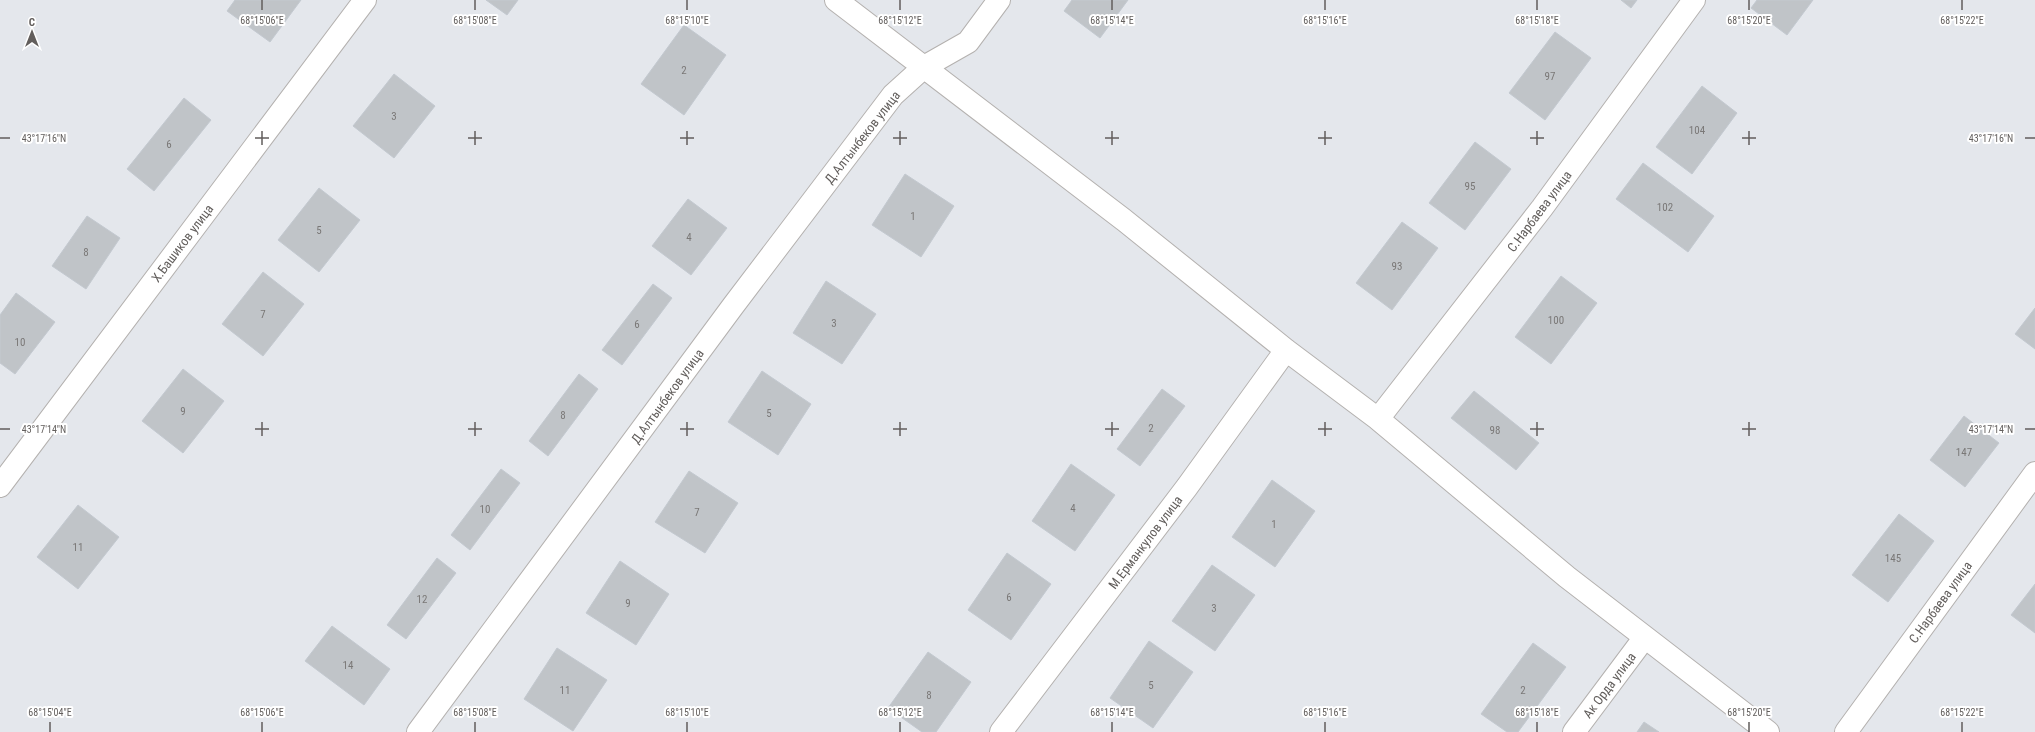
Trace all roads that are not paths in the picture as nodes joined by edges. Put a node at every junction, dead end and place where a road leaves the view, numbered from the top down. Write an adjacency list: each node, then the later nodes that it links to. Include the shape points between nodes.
1 (365, 0): 9 (street, Х.Башиков улица)
2 (836, 0): 5 (street)
3 (998, 0): 5 (street, via 968,42)
4 (1694, 0): 7 (street, С.Нарбаева улица, via 1542,208)
5 (924, 67): 6 (street, via 1124,220); 11 (street, Д.Алтынбеков улица, via 893,95 733,306)
6 (1286, 350): 7 (street); 12 (street, М.Ерманкулов улица, via 1187,487)
7 (1378, 419): 10 (street, via 1567,577)
8 (2035, 473): 15 (street, С.Нарбаева улица)
9 (0, 486)
10 (1645, 637): 13 (street, Ак Орда улица); 14 (street)
11 (418, 732)
12 (1001, 732)
13 (1574, 732)
14 (1768, 732)
15 (1846, 732)

